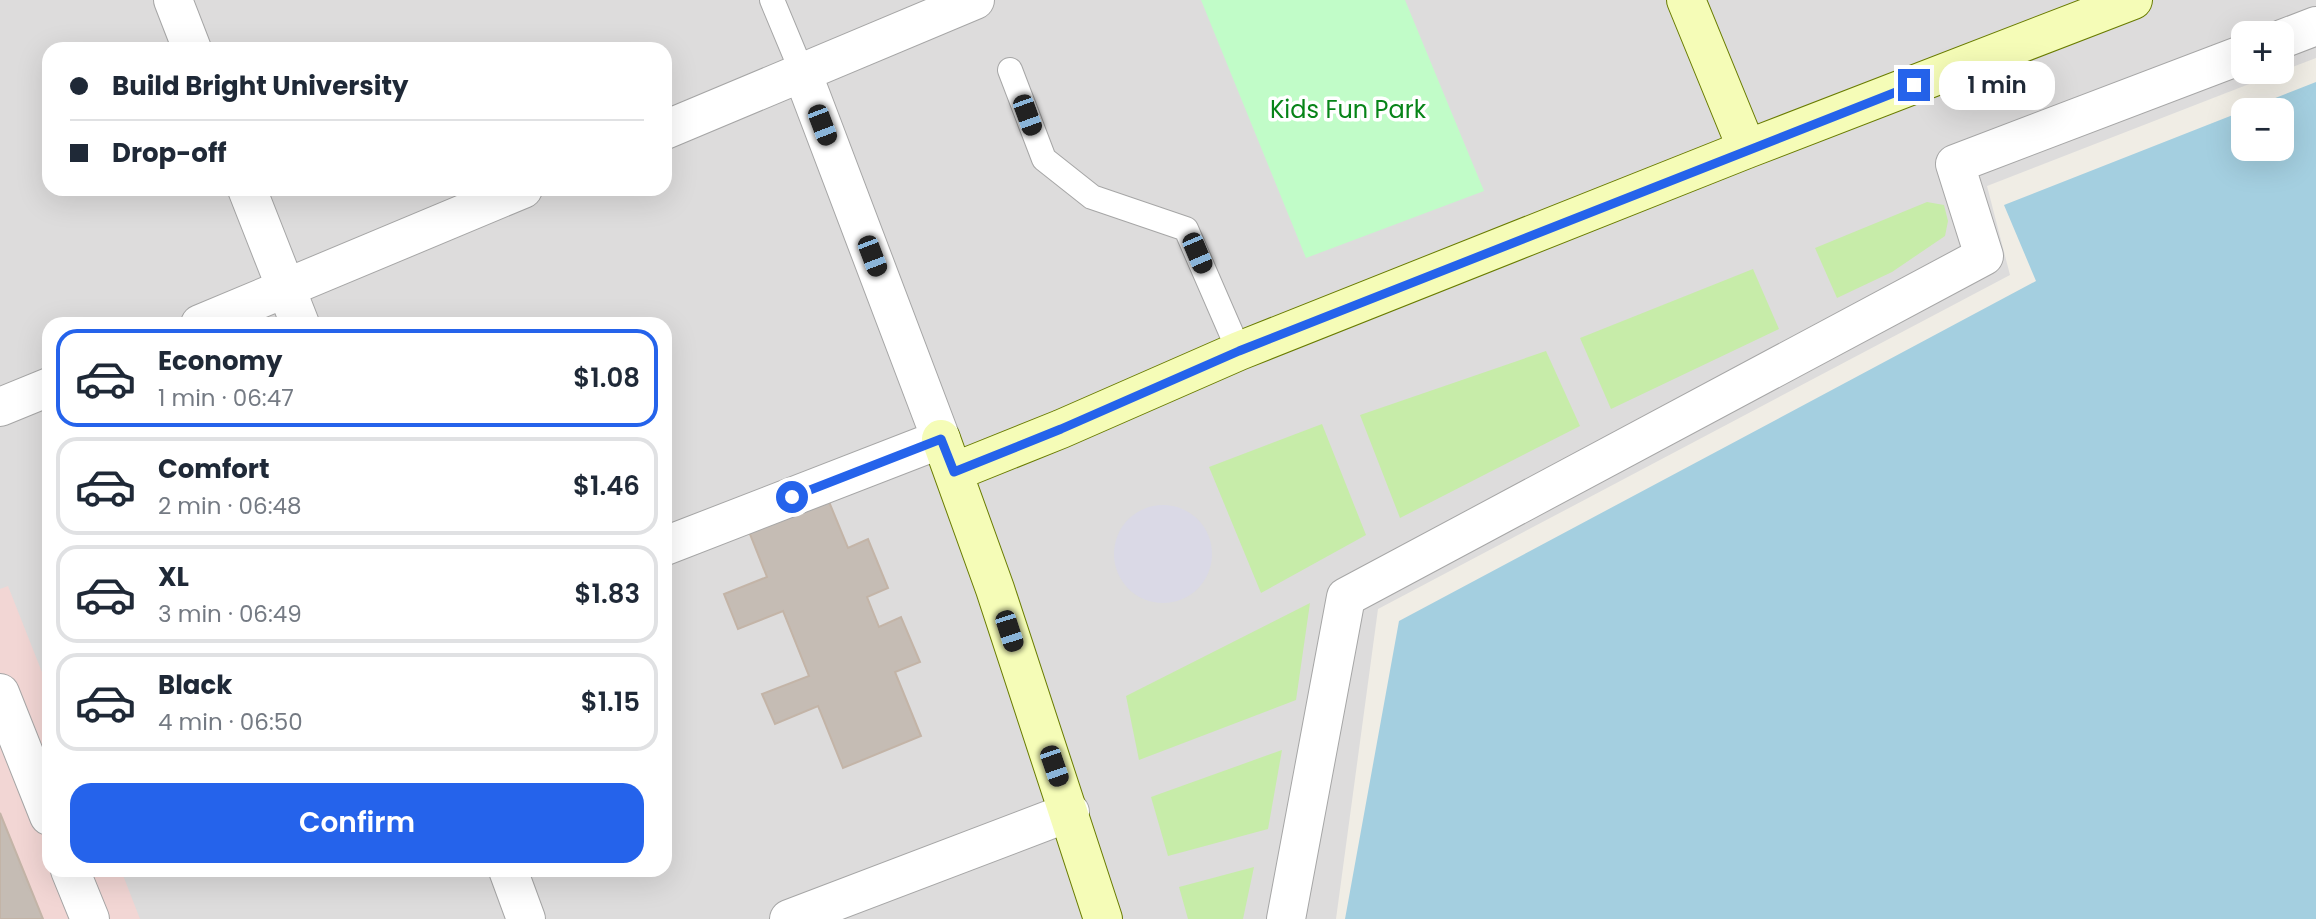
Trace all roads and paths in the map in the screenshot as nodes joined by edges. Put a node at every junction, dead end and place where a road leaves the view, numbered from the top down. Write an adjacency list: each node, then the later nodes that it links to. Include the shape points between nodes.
1 (173, 0): 8 (street)
2 (772, 0): 11 (lane)
3 (975, 0): 11 (street)
4 (1686, 0): 13 (street)
5 (2133, 0): 13 (street)
6 (2316, 26): 7 (street)
7 (2294, 34)
8 (189, 42)
9 (2231, 59): 33 (street, via 1955,164 1984,256 1346,597)
10 (1010, 70): 19 (lane, via 1044,159 1093,197 1186,229)
11 (802, 72): 12 (street); 22 (street)
12 (672, 127)
13 (1747, 149): 19 (street)
14 (250, 196): 16 (street)
15 (506, 196): 16 (street)
16 (286, 288): 17 (street); 18 (street)
17 (217, 317)
18 (297, 317)
19 (1239, 351): 22 (street, via 1061,429)
20 (42, 390): 21 (street)
21 (0, 407)
22 (947, 455): 23 (street); 26 (street)
23 (672, 544)
24 (0, 693): 25 (street)
25 (42, 788)
26 (1070, 812): 31 (street); 32 (street)
27 (73, 877): 29 (street)
28 (511, 877): 30 (street)
29 (90, 919)
30 (526, 919)
31 (789, 919)
32 (1103, 919)
33 (1286, 919)

